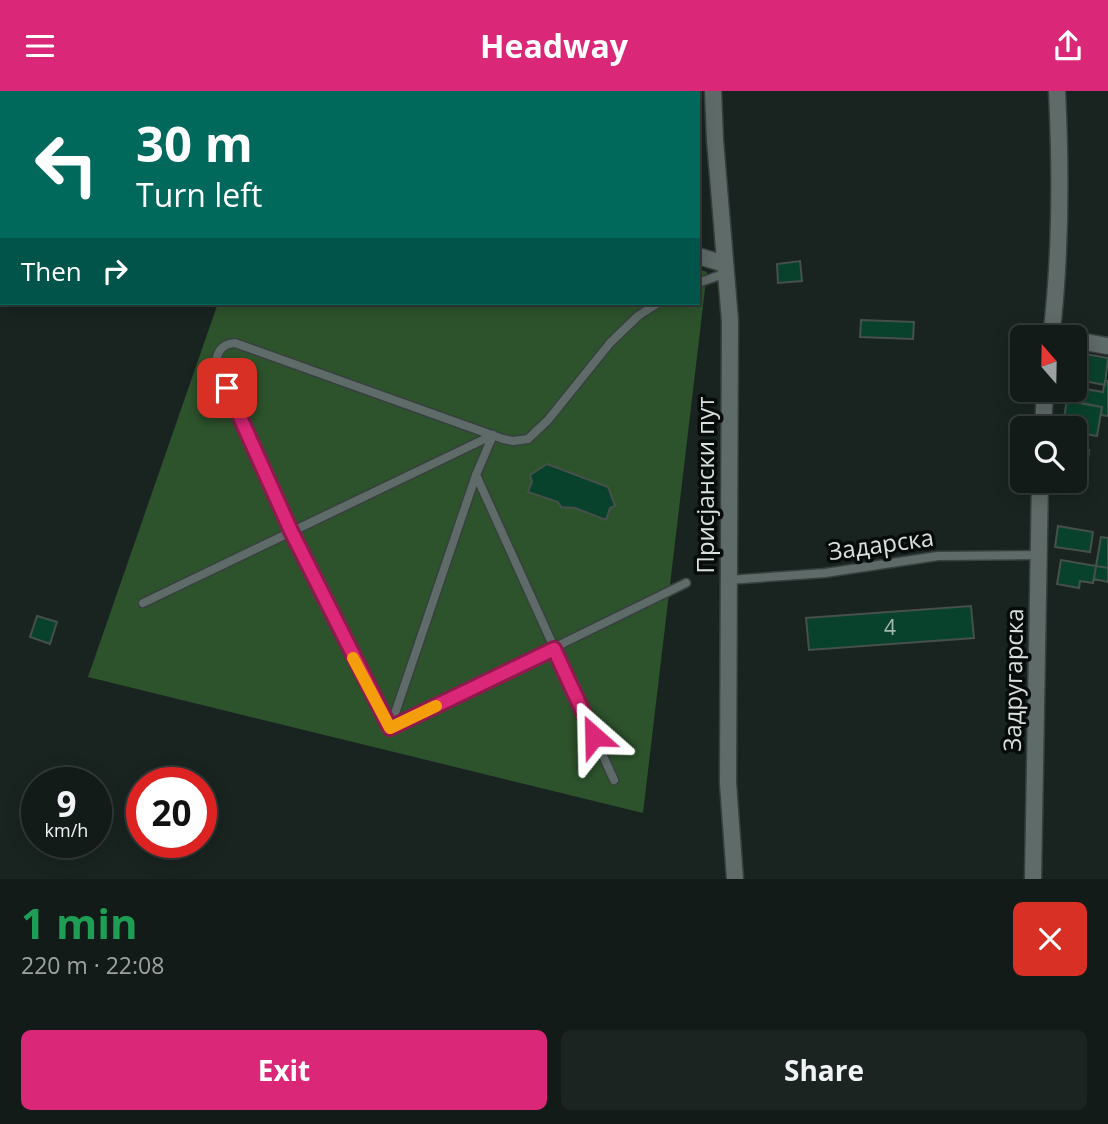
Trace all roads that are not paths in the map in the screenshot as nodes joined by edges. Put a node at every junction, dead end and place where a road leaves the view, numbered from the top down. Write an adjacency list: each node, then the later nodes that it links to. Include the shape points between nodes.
1 (713, 91): 4 (street, Присјански пут)
2 (1057, 91): 9 (street, via 1061,171)
3 (700, 136): 4 (street)
4 (715, 140): 6 (street, Присјански пут)
5 (700, 257): 6 (street)
6 (726, 268): 7 (lane); 17 (street, Присјански пут, via 730,321)
7 (700, 282)
8 (655, 305): 12 (lane, via 610,343 528,439 513,441)
9 (1055, 325)
10 (1087, 342): 11 (street)
11 (1108, 346)
12 (493, 435): 13 (lane); 15 (lane); 15 (lane, via 229,343 219,351 218,367)
13 (476, 475): 20 (lane); 21 (lane)
14 (1040, 493): 16 (street, Задругарска)
15 (291, 531): 19 (lane); 21 (lane)
16 (1040, 555): 17 (lane, Задарска, via 938,556 825,573); 24 (street, Задругарска)
17 (728, 580): 23 (street, Присјански пут, via 728,783)
18 (686, 583): 20 (lane)
19 (142, 603)
20 (554, 649): 21 (lane); 22 (lane)
21 (390, 728)
22 (614, 780)
23 (735, 879)
24 (1033, 879)

